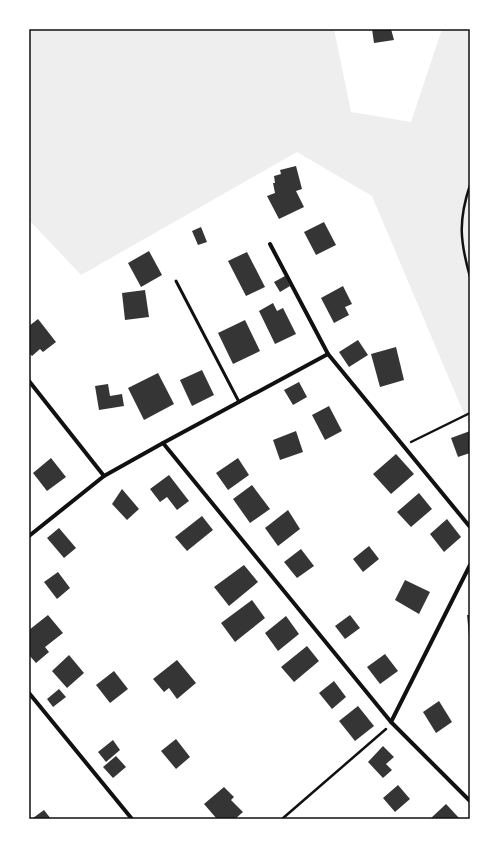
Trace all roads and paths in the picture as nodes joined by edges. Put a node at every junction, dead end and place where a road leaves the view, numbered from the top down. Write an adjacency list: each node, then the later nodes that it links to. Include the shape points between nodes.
1 (470, 185): 3 (path, via 461,222 463,252)
2 (270, 244): 5 (street)
3 (470, 277)
4 (176, 281): 7 (lane)
5 (328, 354): 7 (street); 10 (street)
6 (29, 381): 11 (street)
7 (239, 402): 9 (street)
8 (470, 413): 10 (path)
9 (163, 443): 11 (street); 16 (street)
10 (403, 446): 12 (street)
11 (104, 476): 13 (street)
12 (470, 527)
13 (29, 536)
14 (470, 565): 16 (street)
15 (29, 693): 18 (street)
16 (391, 722): 17 (street); 19 (path, via 384,732)
17 (470, 801)
18 (132, 819)
19 (282, 819)

